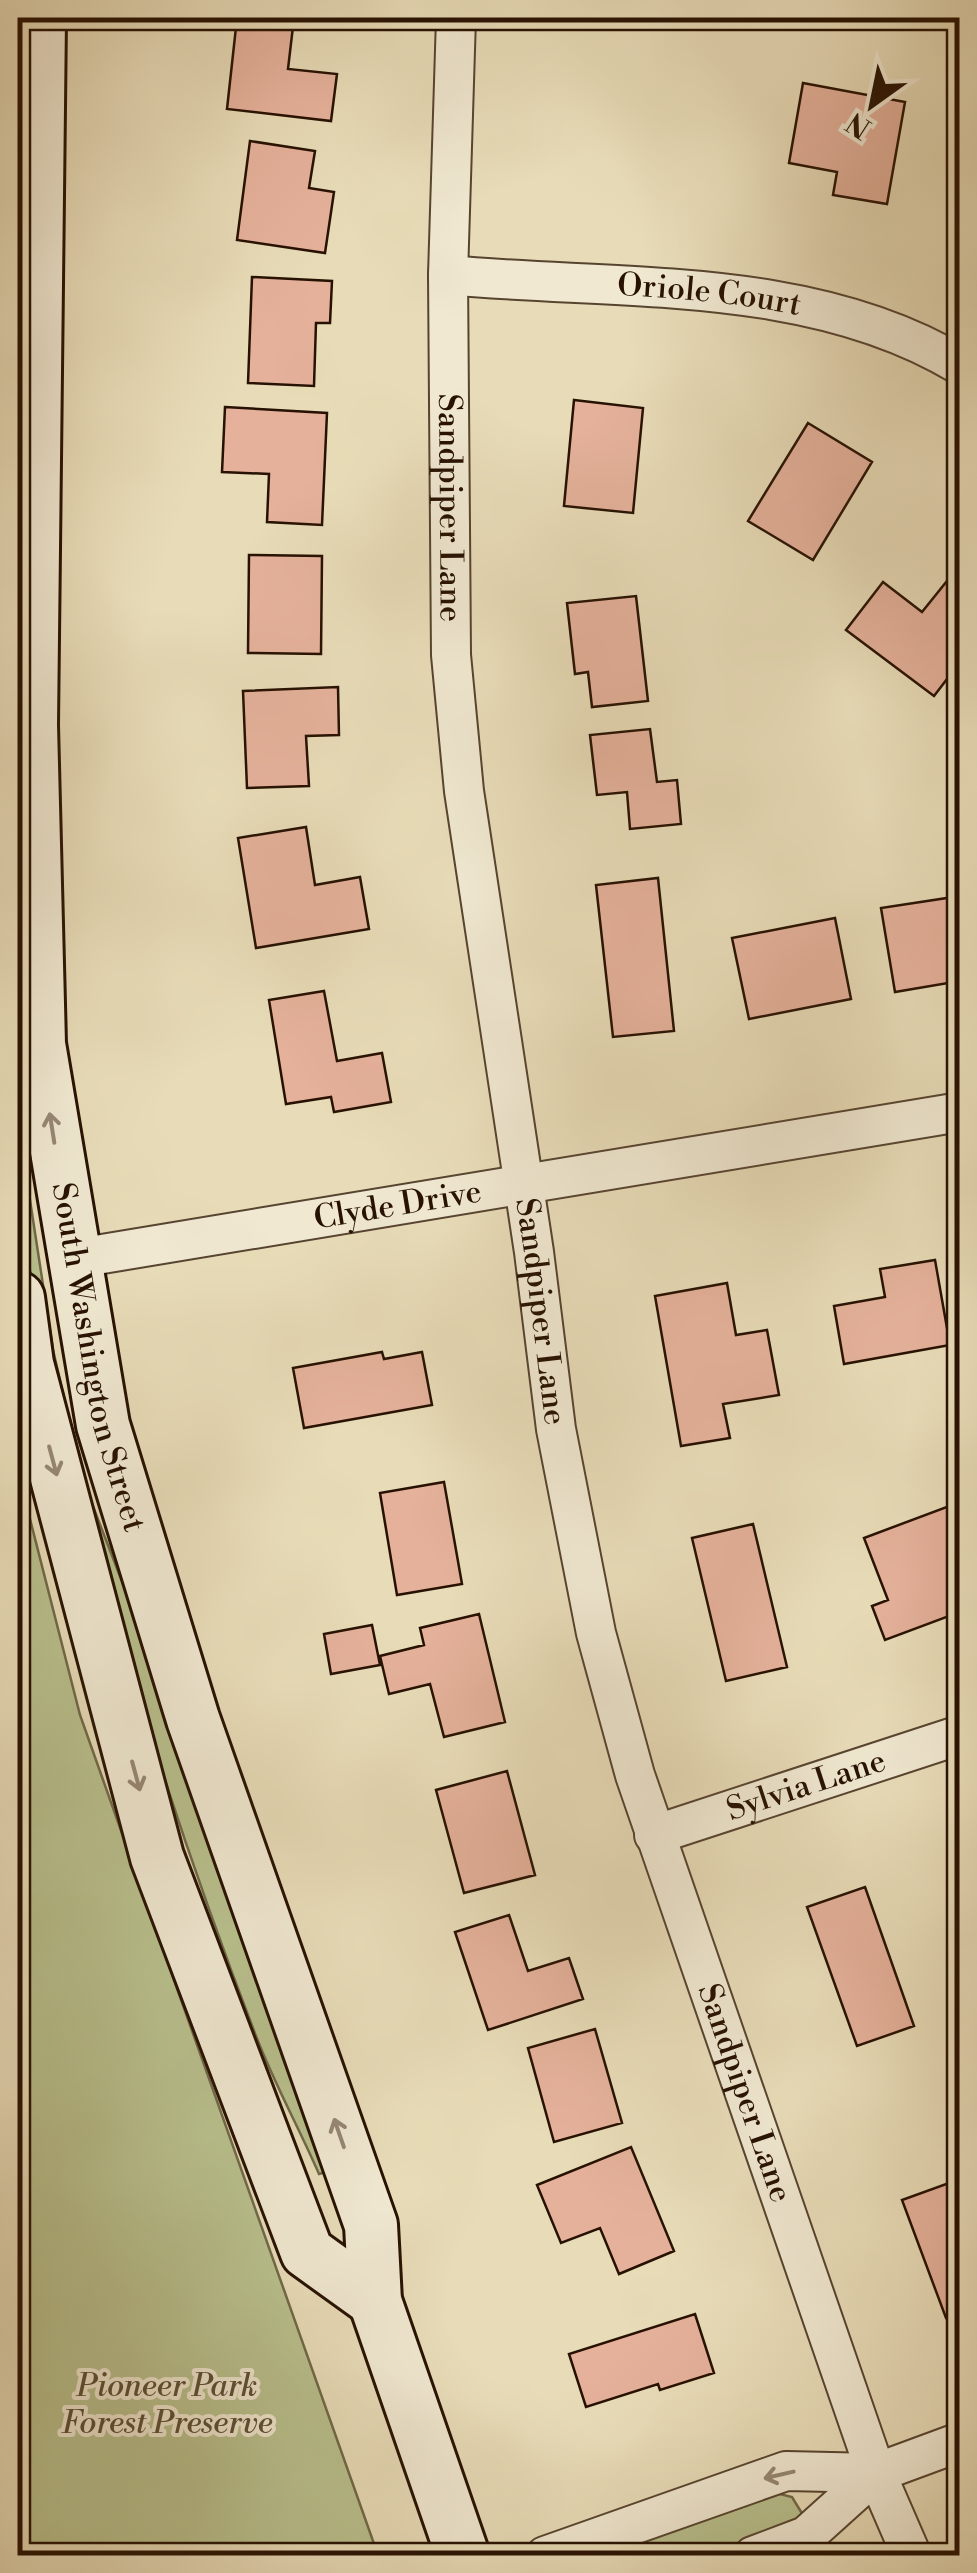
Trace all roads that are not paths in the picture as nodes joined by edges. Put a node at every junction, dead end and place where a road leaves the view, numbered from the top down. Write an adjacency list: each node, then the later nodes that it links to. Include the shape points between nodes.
1 (39, 18): 7 (main road, South Washington Street, one-way to 1, via 39,1044 31,726)
2 (456, 18): 3 (street, Sandpiper Lane)
3 (448, 275): 4 (street, Oriole Court, via 658,287 799,307 888,331); 6 (street, Sandpiper Lane, via 451,654 464,791)
4 (960, 366)
5 (960, 1112): 6 (street, Clyde Drive)
6 (522, 1184): 7 (street, Clyde Drive); 10 (street, Sandpiper Lane, via 577,1544)
7 (72, 1259): 11 (main road, South Washington Street, one-way to 7, via 371,2225 193,1718 103,1425)
8 (18, 1298): 11 (main road, South Washington Street, one-way to 11, via 27,1364 158,1857 307,2252)
9 (960, 1735): 10 (street, Sylvia Lane)
10 (654, 1834): 13 (street, Sandpiper Lane)
11 (375, 2301): 14 (main road, South Washington Street)
12 (960, 2442): 13 (street)
13 (876, 2474): 15 (street, one-way to 15, via 786,2471); 16 (street, via 806,2536); 17 (street, Sandpiper Lane)
14 (463, 2556)
15 (545, 2556)
16 (753, 2556)
17 (912, 2556)

